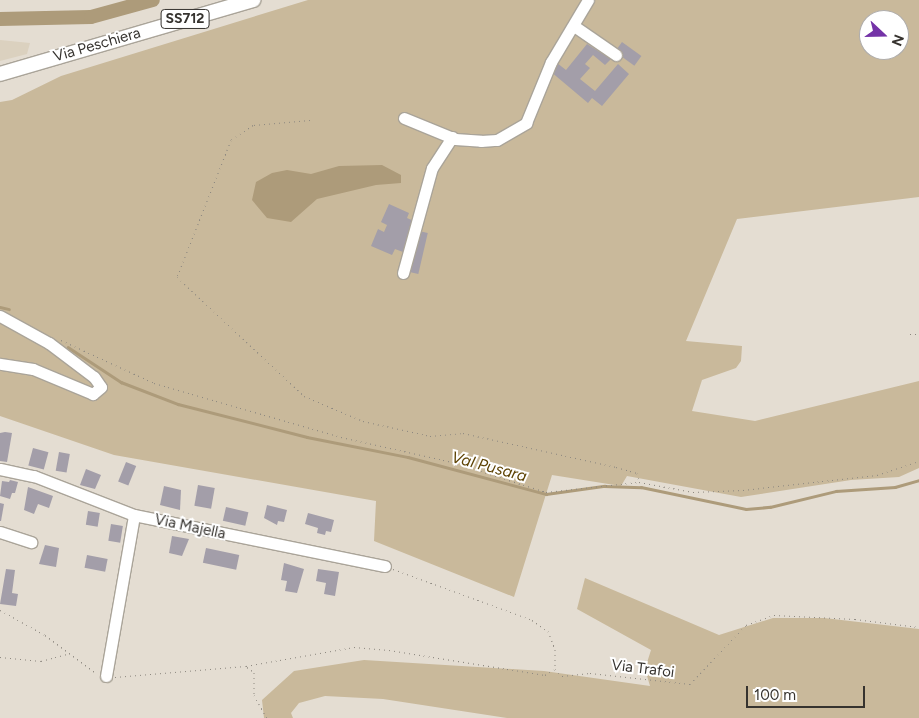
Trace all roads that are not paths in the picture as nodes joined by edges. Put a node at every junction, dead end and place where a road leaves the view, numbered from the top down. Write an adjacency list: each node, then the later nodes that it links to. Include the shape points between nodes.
1 (253, 0): 5 (main road, Via Peschiera / SS712)
2 (588, 0): 3 (street)
3 (574, 26): 4 (street); 7 (street, via 551,62 526,123 497,140 481,142)
4 (616, 55)
5 (0, 74)
6 (404, 118): 7 (street)
7 (452, 137): 8 (street, via 432,168)
8 (403, 272)
9 (0, 316): 10 (street, via 49,343 100,382 98,393 93,394 33,369)
10 (0, 364)
11 (0, 468): 12 (street, Via Majella, via 34,476)
12 (134, 515): 15 (street, Via Majella); 16 (street)
13 (0, 532): 14 (street)
14 (31, 542)
15 (385, 566)
16 (106, 676)

